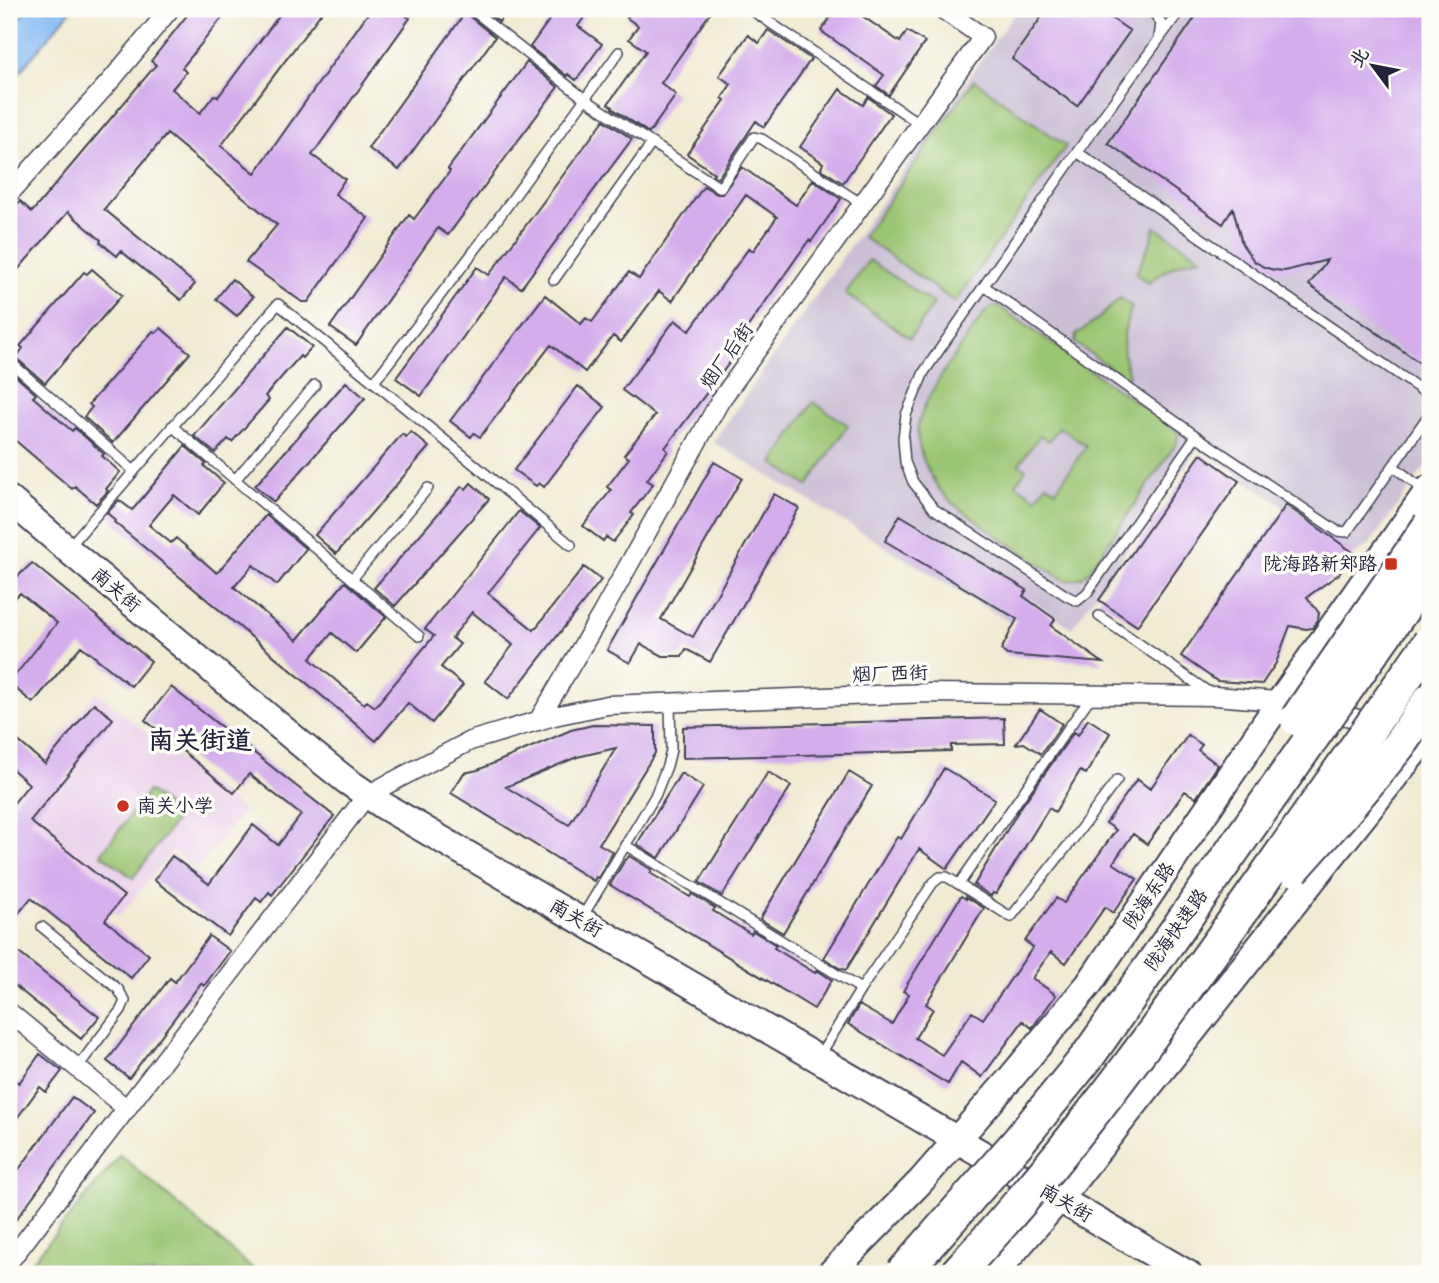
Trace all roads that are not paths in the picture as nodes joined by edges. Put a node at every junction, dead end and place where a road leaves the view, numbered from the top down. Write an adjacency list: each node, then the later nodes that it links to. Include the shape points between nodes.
1 (170, 9): 13 (street)
2 (471, 9): 9 (lane)
3 (750, 9): 10 (lane)
4 (942, 9): 10 (street, 烟厂后街, via 983,37)
5 (1151, 9): 7 (lane, via 1161,23)
6 (1181, 9): 7 (lane)
7 (1159, 39): 12 (lane)
8 (619, 52): 9 (lane)
9 (585, 99): 11 (lane); 18 (lane)
10 (920, 124): 14 (street, 烟厂后街)
11 (652, 143): 14 (lane, via 720,188 754,137 762,139); 15 (lane)
12 (1077, 152): 16 (lane); 20 (lane)
13 (9, 194)
14 (862, 204): 43 (street, 烟厂后街, via 720,401)
15 (554, 280)
16 (984, 286): 23 (lane); 23 (lane, via 924,372 906,415 905,462 913,482 934,509 1077,601)
17 (9, 361): 25 (lane)
18 (374, 382): 22 (lane, via 278,304); 31 (lane)
19 (315, 385): 26 (lane)
20 (1430, 396)
21 (1430, 412): 24 (lane)
22 (172, 426): 25 (lane); 26 (lane)
23 (1196, 436): 24 (lane, via 1337,531 1347,532)
24 (1393, 466): 28 (lane)
25 (134, 471): 32 (lane)
26 (235, 480): 34 (lane)
27 (428, 488): 34 (lane)
28 (1429, 489): 40 (street, 陇海东路)
29 (9, 499): 32 (street, 南关街)
30 (1430, 524): 51 (highway, bridge, via 1210,846)
31 (571, 545)
32 (67, 549): 46 (street, 南关街)
33 (1430, 570): 51 (highway, 陇海快速路, bridge)
34 (352, 579): 36 (lane)
35 (1099, 616): 39 (lane)
36 (419, 636)
37 (1430, 642): 52 (highway, bridge)
38 (1093, 694): 39 (street, 烟厂西街); 42 (street, 烟厂西街, via 929,693); 48 (lane)
39 (1215, 696): 40 (street, 烟厂西街)
40 (1281, 700): 44 (street, 烟厂西街); 58 (street, 陇海东路, via 1089,984)
41 (1430, 700): 52 (highway, bridge, via 1343,813)
42 (670, 703): 43 (street, 烟厂西街, via 607,705); 47 (lane, via 667,766)
43 (538, 721): 46 (street, 烟厂西街, via 470,741)
44 (1429, 735): 59 (street)
45 (1117, 780): 48 (lane, via 1011,917)
46 (367, 795): 49 (street, 南关街); 57 (street)
47 (625, 845): 49 (lane); 53 (lane)
48 (959, 884): 53 (lane, via 947,877 933,883)
49 (580, 921): 55 (street, 南关街)
50 (42, 927): 56 (lane, via 118,989 125,1001)
51 (1159, 955): 62 (highway, 陇海快速路, bridge, via 1018,1142)
52 (1193, 980): 63 (highway, bridge, via 1065,1149)
53 (861, 989): 55 (lane)
54 (9, 1012): 56 (street)
55 (817, 1059): 58 (street, 南关街)
56 (77, 1068): 57 (street)
57 (127, 1109): 60 (street)
58 (957, 1140): 59 (street, 南关街); 61 (street, 陇海东路)
59 (1059, 1199): 64 (street); 65 (street, 南关街)
60 (9, 1262)
61 (830, 1274)
62 (902, 1274)
63 (956, 1274)
64 (995, 1274)
65 (1188, 1274)

